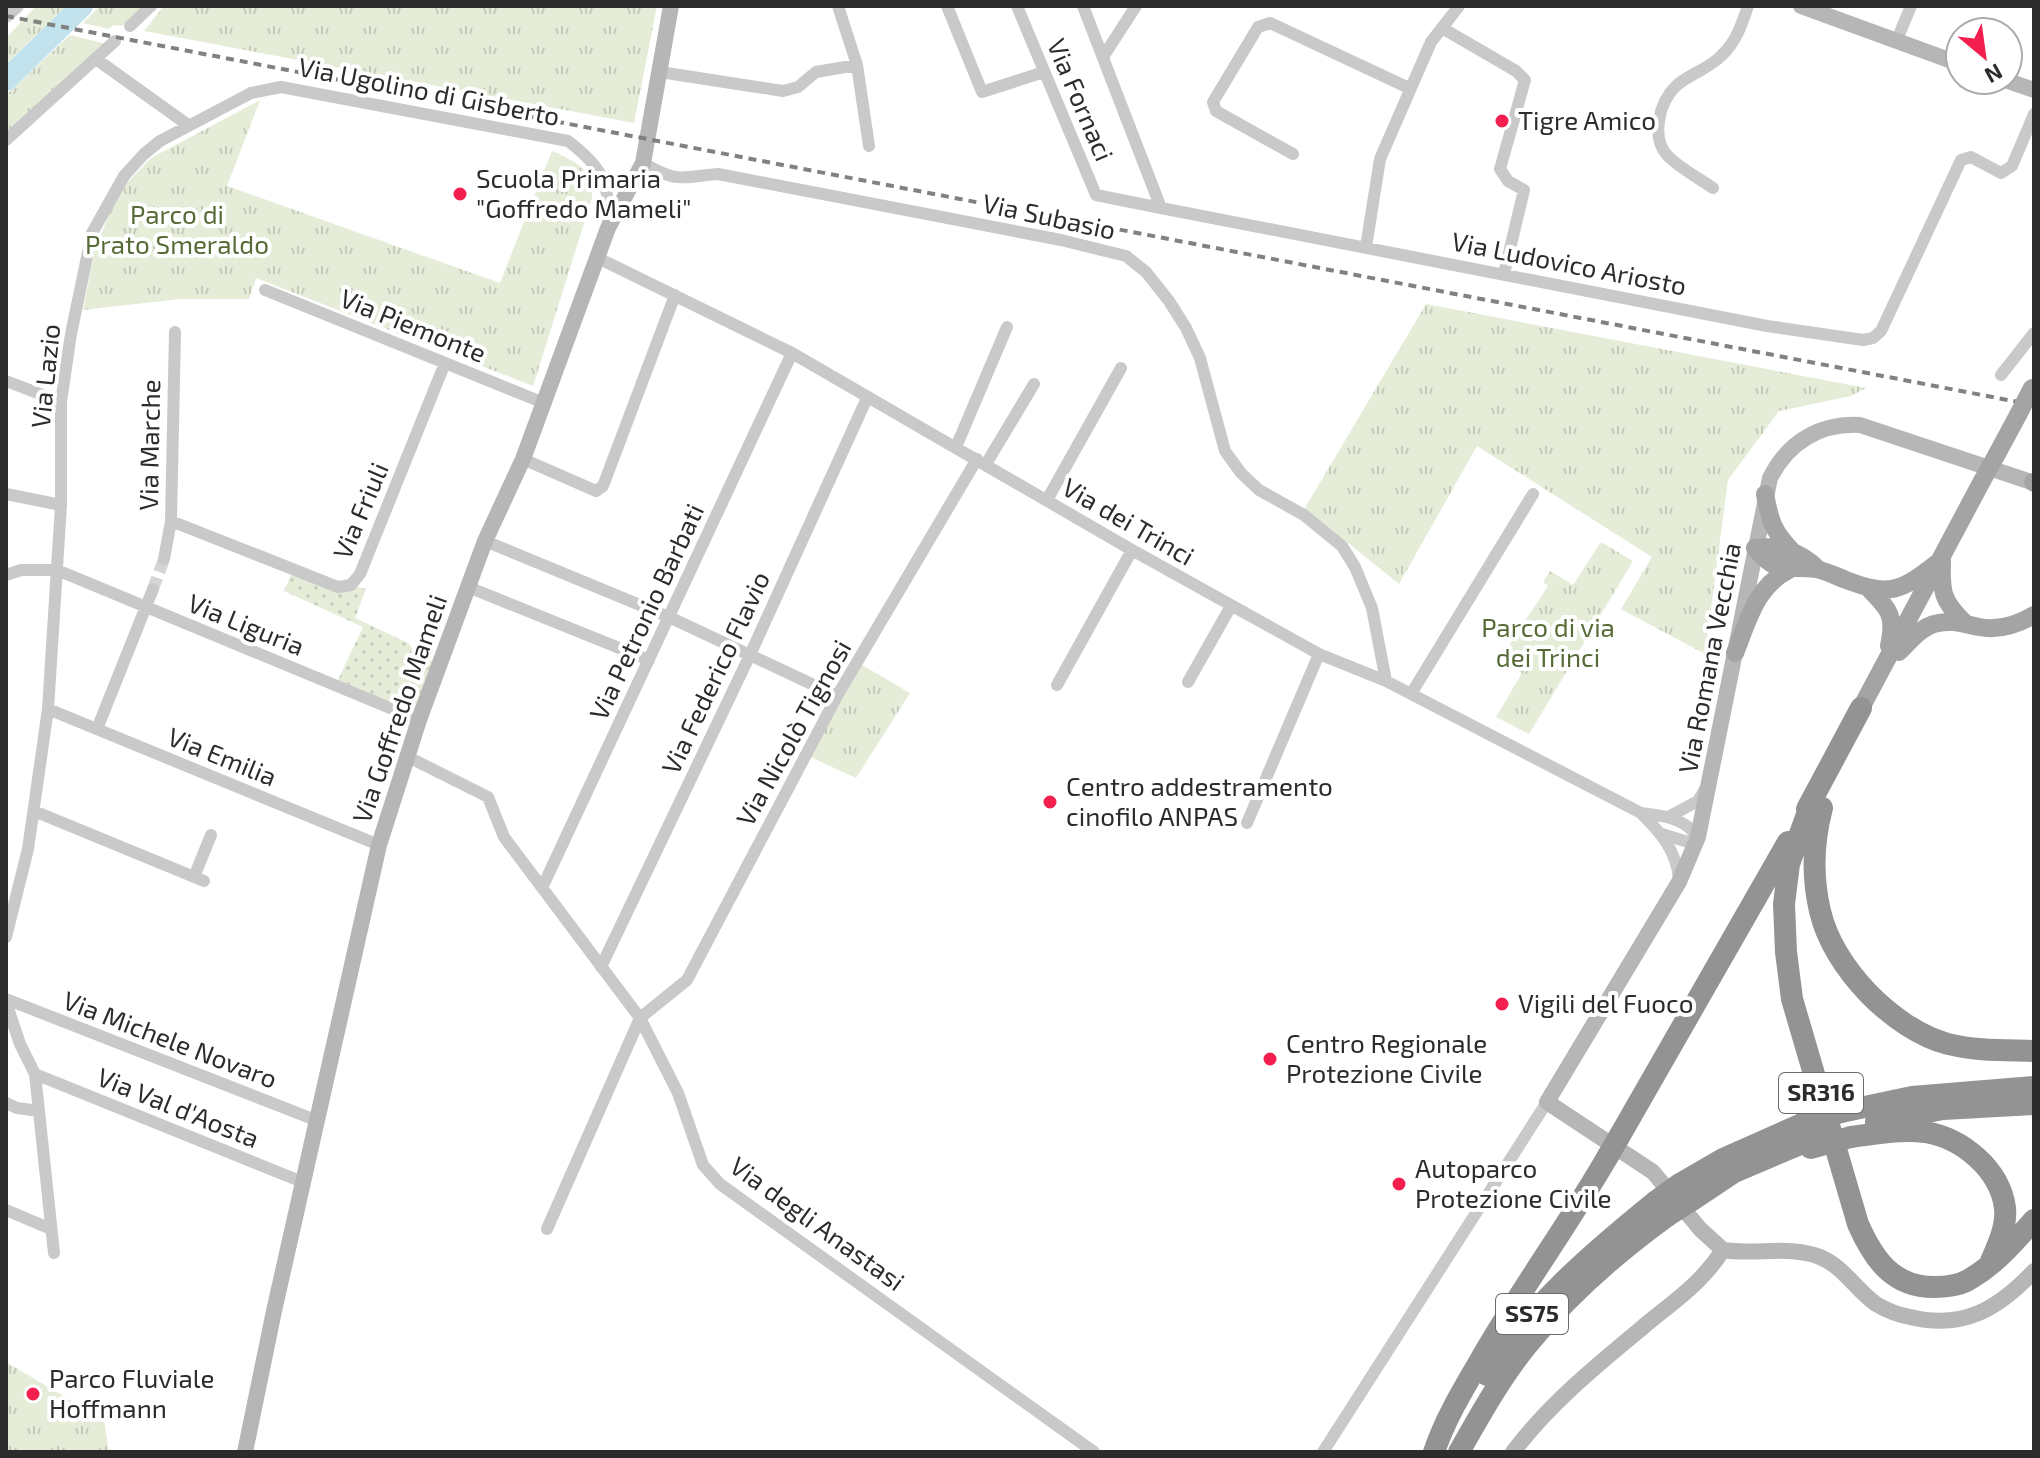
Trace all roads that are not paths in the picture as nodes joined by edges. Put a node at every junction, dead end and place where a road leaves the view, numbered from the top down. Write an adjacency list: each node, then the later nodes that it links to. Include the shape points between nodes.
1 (18, 6): 13 (street)
2 (151, 6): 14 (street)
3 (671, 6): 22 (street, Via Goffredo Mameli)
4 (838, 6): 21 (street)
5 (947, 6): 23 (street, via 982,92)
6 (1017, 6): 23 (street, Via Fornaci)
7 (1083, 6): 18 (street)
8 (1136, 6): 18 (street)
9 (1459, 6): 15 (street)
10 (1748, 6): 31 (street, via 1733,44 1710,66 1676,86 1658,127 1667,154)
11 (1801, 6): 17 (street)
12 (1911, 6): 17 (street)
13 (6, 17)
14 (130, 26)
15 (1442, 28): 24 (street); 36 (street, via 1525,80 1500,169 1524,190)
16 (115, 41): 20 (street)
17 (1896, 42): 19 (street)
18 (1103, 57): 32 (street)
19 (1944, 58)
20 (96, 59): 26 (street); 27 (street)
21 (857, 65): 22 (street, via 816,72 798,87 783,91); 28 (street)
22 (660, 72): 30 (street, Via Goffredo Mameli)
23 (1044, 72): 32 (street, Via Fornaci, via 1096,195)
24 (1409, 88): 29 (street, via 1270,23 1258,27 1213,102 1216,111); 34 (street, via 1380,159)
25 (2034, 114): 36 (street, Via Ludovico Ariosto, via 2012,166 2001,173 1971,157 1961,160 1881,331 1873,338 1767,326)
26 (188, 125): 33 (street, Via Ugolino di Gisberto, via 251,93 281,87 568,141 597,166 605,182); 50 (street, Via Lazio, via 144,154 124,176 92,233)
27 (6, 140)
28 (869, 146)
29 (1293, 154)
30 (643, 163): 33 (street, Via Goffredo Mameli); 83 (street, Via Subasio, via 667,177 718,174 1126,256 1146,272 1186,328 1200,358 1225,451 1241,473 1342,546 1355,567 1372,608)
31 (1713, 188)
32 (1161, 208): 34 (street, Via Ludovico Ariosto)
33 (608, 228): 35 (street, Via Goffredo Mameli)
34 (1366, 247): 36 (street, Via Ludovico Ariosto)
35 (598, 258): 38 (street, Via dei Trinci); 51 (street, Via Goffredo Mameli)
36 (1504, 274)
37 (265, 290): 43 (street, Via Piemonte)
38 (675, 295): 42 (street, Via dei Trinci); 53 (street, via 603,486 596,491)
39 (1007, 327): 52 (street)
40 (175, 332): 61 (street, Via Marche)
41 (2034, 333): 45 (street)
42 (792, 353): 49 (street, Via dei Trinci); 76 (street, Via Petronio Barbati)
43 (445, 363): 51 (street, Via Piemonte); 61 (street, Via Friuli, via 351,585 338,587)
44 (1121, 368): 59 (street)
45 (2001, 375)
46 (6, 381): 50 (street)
47 (1034, 384): 54 (street, Via Nicolò Tignosi)
48 (2033, 386): 66 (main road, SR316, bridge)
49 (867, 398): 52 (street, Via dei Trinci); 80 (street, Via Federico Flavio)
50 (61, 402): 60 (street, Via Lazio)
51 (544, 403): 53 (street, Via Goffredo Mameli)
52 (956, 447): 54 (street, Via dei Trinci)
53 (523, 459): 62 (street, Via Goffredo Mameli)
54 (982, 462): 59 (street, Via dei Trinci); 87 (street, Via Nicolò Tignosi)
55 (2034, 483): 58 (street, Via Romana Vecchia, via 1844,424 1814,433 1788,451 1777,463)
56 (6, 494): 60 (street)
57 (1533, 494): 86 (street)
58 (1765, 494): 63 (street, Via Romana Vecchia); 67 (main road, via 1770,521)
59 (1047, 500): 64 (street, Via dei Trinci)
60 (61, 505): 68 (street, Via Lazio)
61 (171, 521): 65 (street, Via Marche)
62 (485, 541): 70 (street, Via Goffredo Mameli); 76 (street)
63 (1755, 548): 67 (main road, via 1780,546); 78 (street, Via Romana Vecchia)
64 (1132, 550): 73 (street, Via dei Trinci); 85 (street)
65 (164, 559)
66 (1942, 559): 72 (main road, via 1905,586); 77 (main road, via 1946,603); 82 (main road, SR316)
67 (1791, 560): 72 (main road, via 1806,558 1818,569); 78 (main road, via 1763,589)
68 (57, 570): 69 (street); 74 (street, Via Liguria); 89 (street, Via Lazio)
69 (6, 575)
70 (468, 587): 81 (street); 90 (street, Via Goffredo Mameli)
71 (153, 589): 74 (street)
72 (1870, 590): 82 (main road, via 1892,618)
73 (1231, 606): 79 (street, Via dei Trinci); 84 (street)
74 (145, 607): 90 (street, Via Liguria); 91 (street)
75 (2034, 615): 77 (main road, via 2006,627)
76 (669, 617): 80 (street); 81 (street, Via Petronio Barbati)
77 (1965, 623): 82 (main road, via 1926,627)
78 (1735, 653): 93 (street, Via Romana Vecchia)
79 (1319, 654): 83 (street, Via dei Trinci); 98 (street)
80 (750, 655): 87 (street); 106 (street, Via Federico Flavio)
81 (649, 660): 104 (street, Via Petronio Barbati)
82 (1885, 667): 88 (main road, SR316)
83 (1386, 681): 86 (street, Via dei Trinci)
84 (1188, 682)
85 (1057, 685)
86 (1411, 694): 96 (street, Via dei Trinci)
87 (837, 696): 108 (street, Via Nicolò Tignosi, via 687,980)
88 (1861, 708): 94 (highway, SR316); 109 (highway, SR316, via 1823,802 1814,855 1820,915 1837,950 1878,1004 1907,1026 1980,1050)
89 (48, 709): 91 (street, Via Emilia); 95 (street, Via Lazio)
90 (419, 720): 92 (street, Via Goffredo Mameli)
91 (97, 729): 102 (street, Via Emilia)
92 (408, 757): 102 (street, Via Goffredo Mameli); 104 (street, Via degli Anastasi, via 488,797 504,837)
93 (1711, 780): 97 (street, via 1698,801); 101 (street, Via Romana Vecchia)
94 (1813, 798): 128 (highway, SR316, via 1789,864 1786,952 1792,999 1858,1224 1870,1251 1902,1282 1948,1287); 133 (highway, SR316, via 1577,1209 1444,1423)
95 (34, 811): 100 (street, via 199,879); 105 (street, Via Lazio)
96 (1641, 813): 97 (street, Via dei Trinci); 99 (street, Via dei Trinci)
97 (1670, 816): 101 (street)
98 (1247, 823)
99 (1662, 834): 101 (street, via 1688,842); 103 (street, Via dei Trinci, via 1677,863)
100 (211, 835)
101 (1698, 837): 103 (street, Via Romana Vecchia)
102 (379, 845): 116 (street, Via Goffredo Mameli)
103 (1679, 882): 112 (street, Via Romana Vecchia)
104 (542, 888): 106 (street, Via degli Anastasi)
105 (6, 937)
106 (601, 967): 108 (street, Via degli Anastasi)
107 (6, 1000): 110 (street); 116 (street, Via Michele Novaro)
108 (640, 1018): 125 (street); 131 (street, Via degli Anastasi, via 678,1093 703,1165 720,1184)
109 (2034, 1051)
110 (35, 1074): 115 (street); 119 (street, Via Val d'Aosta)
111 (2034, 1087): 117 (highway, SS75, via 1912,1097)
112 (1547, 1102): 126 (street, via 1653,1172); 132 (street, Via Romana Vecchia)
113 (6, 1103): 115 (street)
114 (2034, 1104): 117 (highway, SS75, via 1943,1109)
115 (39, 1111): 124 (street)
116 (318, 1121): 119 (street, Via Goffredo Mameli)
117 (1846, 1125): 118 (highway, SS75, bridge); 128 (highway, SR316, via 1924,1132 1981,1162 1993,1174 2005,1210)
118 (1809, 1137): 120 (highway, SS75); 120 (highway, SS75, via 1723,1159)
119 (305, 1183): 130 (street, Via Goffredo Mameli)
120 (1694, 1191): 121 (highway, SS75, bridge)
121 (1661, 1209): 133 (highway, SS75, via 1587,1259 1539,1305); 134 (highway, SS75, via 1527,1345)
122 (6, 1210): 124 (street)
123 (2034, 1220): 128 (highway, SR316)
124 (51, 1229): 127 (street)
125 (547, 1229)
126 (1723, 1250): 129 (street, via 1822,1258 1842,1269 1876,1303 1933,1323 1967,1319 1994,1307); 135 (street, via 1707,1274 1590,1371)
127 (54, 1253)
128 (1989, 1266)
129 (2034, 1271)
130 (245, 1452)
131 (1094, 1452)
132 (1323, 1452)
133 (1437, 1452)
134 (1459, 1452)
135 (1513, 1452)

